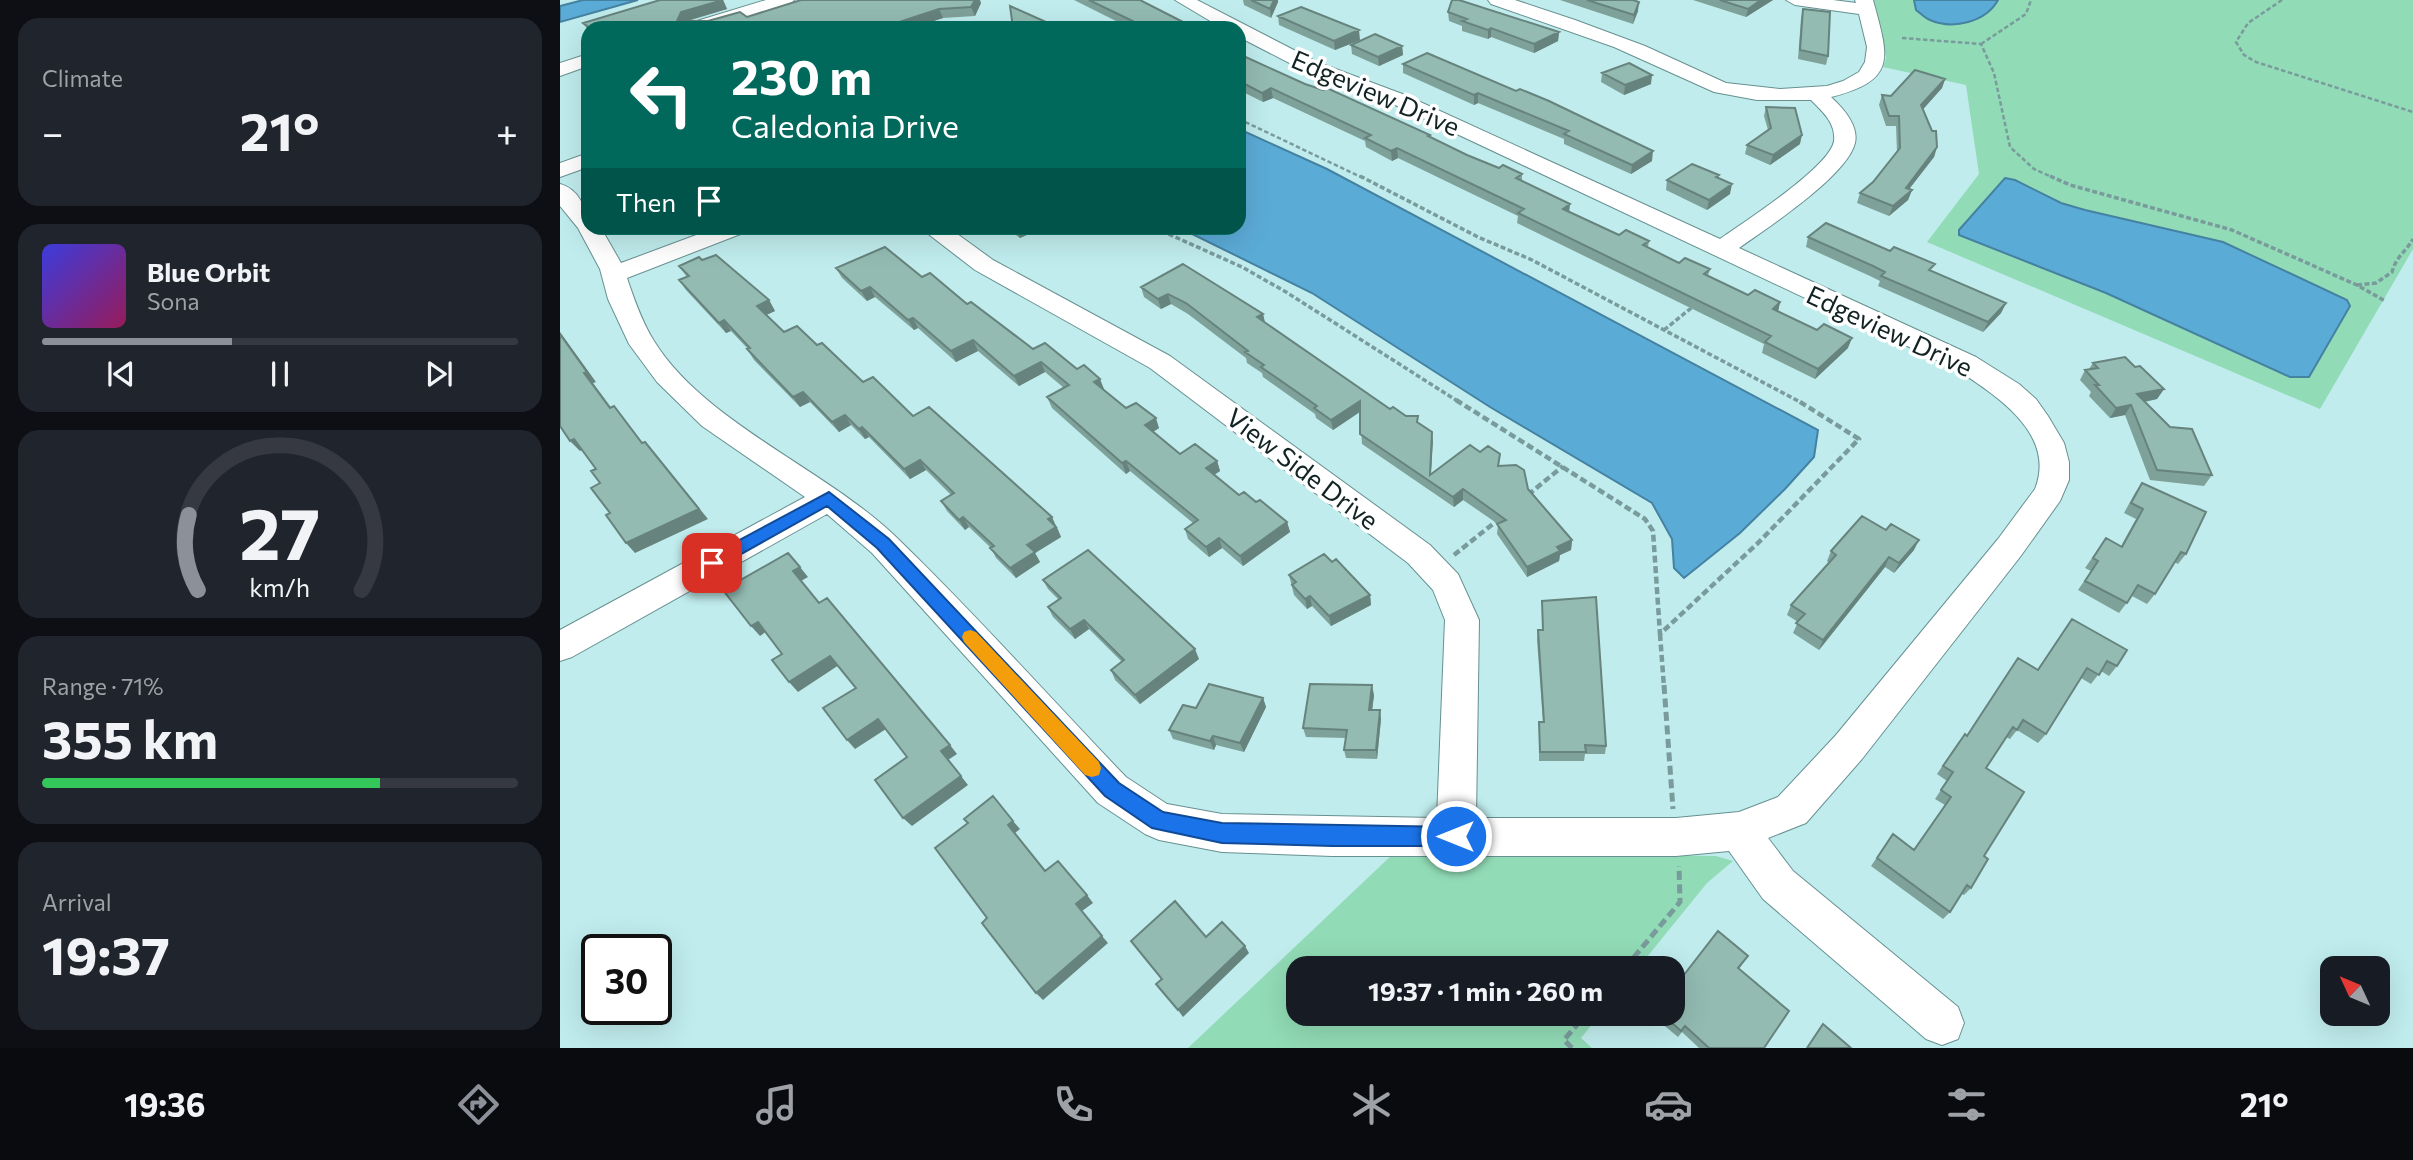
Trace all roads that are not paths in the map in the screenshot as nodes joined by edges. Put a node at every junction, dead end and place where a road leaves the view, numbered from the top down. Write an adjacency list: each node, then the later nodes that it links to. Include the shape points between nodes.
1 (785, 0): 6 (street)
2 (1184, 0): 7 (street, Edgeview Drive)
3 (1497, 0): 11 (street, via 1597,33 1723,88 1772,95)
4 (1794, 0): 5 (street)
5 (1865, 5): 11 (street, via 1875,42 1875,63 1850,84)
6 (716, 21)
7 (1222, 21)
8 (1246, 34): 19 (street, Edgeview Drive)
9 (581, 62): 10 (street)
10 (560, 70)
11 (1816, 94): 19 (street, via 1842,124 1844,145 1839,156)
12 (581, 162): 13 (street)
13 (560, 170)
14 (560, 191): 15 (street, Edgeview Drive)
15 (581, 216)
16 (594, 235): 20 (street, Edgeview Drive)
17 (717, 235): 20 (street)
18 (944, 235): 24 (street, View Side Drive, via 984,265 1160,362 1419,554 1446,583 1462,620)
19 (1721, 250): 23 (street, Edgeview Drive, via 1989,376 2026,406 2049,443 2054,461 2054,480 2041,506 1849,747 1792,810)
20 (614, 274): 21 (street, Edgeview Drive, via 642,344 667,376 712,419)
21 (829, 498): 22 (street); 24 (street, Edgeview Drive, via 883,544 1112,790 1159,821 1222,833)
22 (560, 647)
23 (1739, 831): 24 (street, Edgeview Drive, via 1676,837); 25 (street, via 1778,885)
24 (1456, 836)
25 (1942, 1023)

